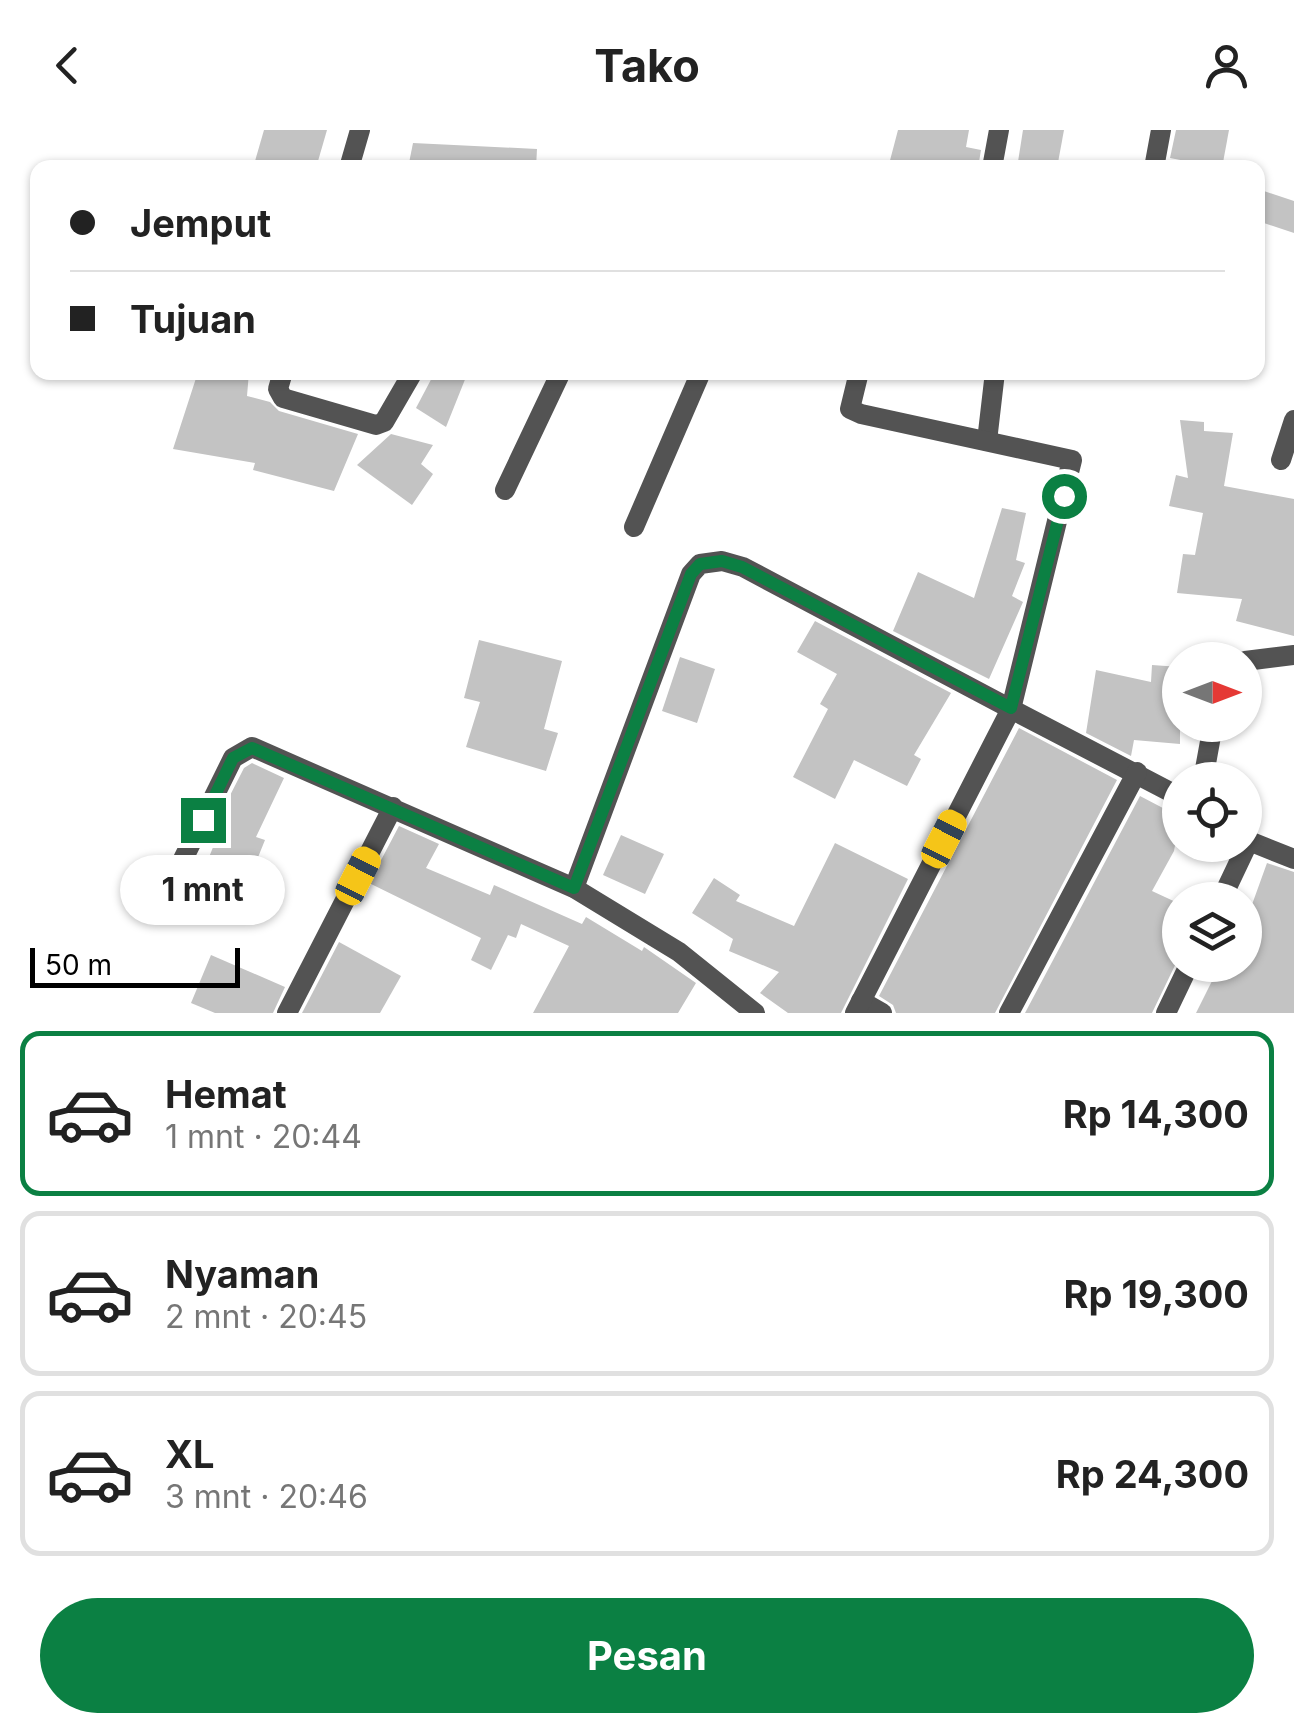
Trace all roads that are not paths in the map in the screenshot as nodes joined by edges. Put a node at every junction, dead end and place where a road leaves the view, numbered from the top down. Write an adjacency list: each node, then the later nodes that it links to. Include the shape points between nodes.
1 (360, 130): 4 (street)
2 (999, 130): 5 (street)
3 (1160, 130): 6 (street)
4 (351, 160)
5 (993, 160)
6 (1155, 160)
7 (280, 380): 8 (street, via 283,398 376,425)
8 (408, 380)
9 (557, 380): 16 (street)
10 (698, 380): 17 (street)
11 (857, 380): 14 (street, via 850,409)
12 (994, 380): 14 (street)
13 (1294, 420): 15 (street)
14 (987, 441): 20 (street, via 1072,460)
15 (1281, 460)
16 (505, 490)
17 (634, 526)
18 (1294, 655): 19 (street)
19 (1262, 659)
20 (1011, 708): 21 (street); 26 (street, via 742,567 700,564); 29 (street)
21 (1137, 772): 22 (street); 33 (street)
22 (1162, 786)
23 (393, 806): 26 (street); 27 (street, via 252,748 239,751); 30 (street)
24 (1262, 846): 25 (street)
25 (1294, 859)
26 (574, 888): 31 (street, via 680,952)
27 (157, 912)
28 (1181, 982): 34 (street)
29 (858, 1007): 32 (street)
30 (287, 1013)
31 (755, 1013)
32 (882, 1013)
33 (1009, 1013)
34 (1166, 1013)

